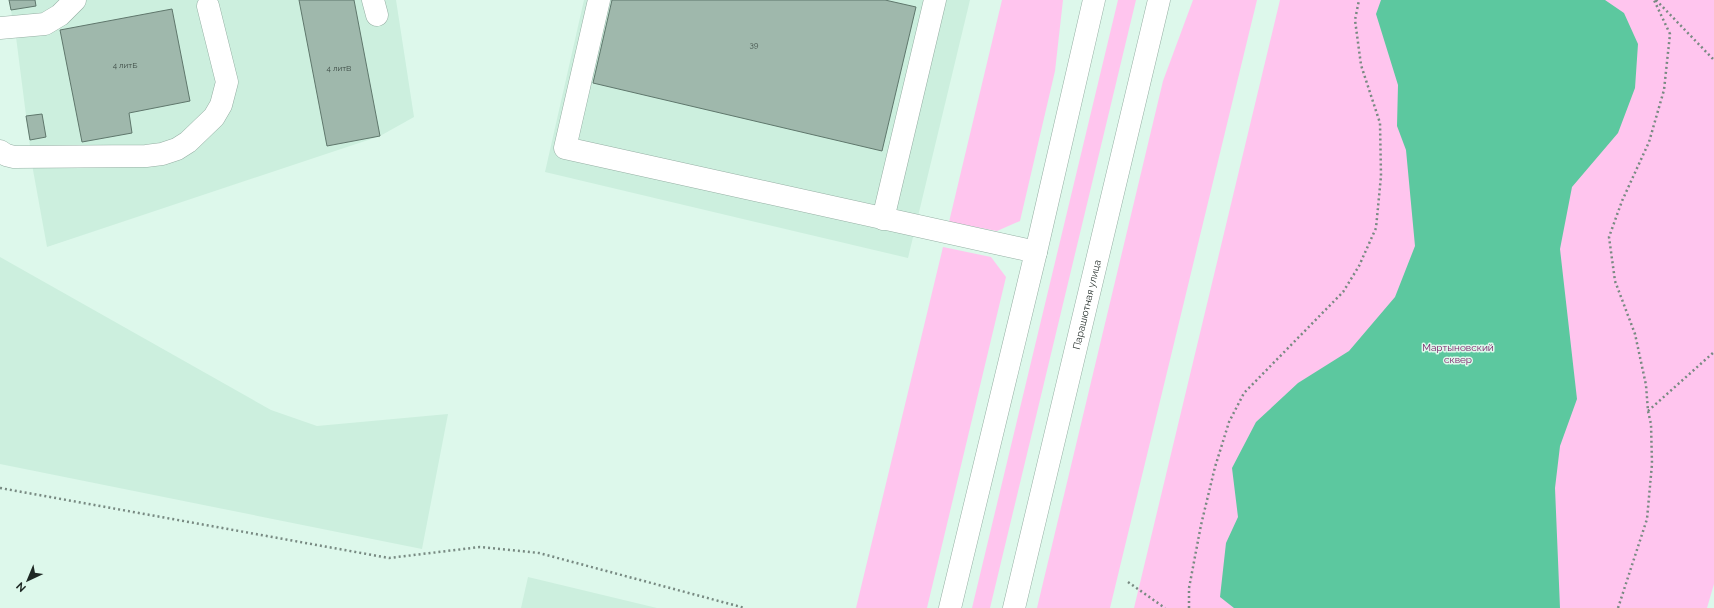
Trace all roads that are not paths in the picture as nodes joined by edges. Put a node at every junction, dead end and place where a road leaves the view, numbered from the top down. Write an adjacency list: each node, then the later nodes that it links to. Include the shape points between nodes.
1 (75, 0): 7 (main road, via 60,15 45,24)
2 (599, 0): 9 (main road, via 565,148)
3 (936, 0): 9 (main road)
4 (1094, 0): 10 (main road)
5 (1159, 0): 12 (main road, Парашютная улица)
6 (208, 6): 8 (main road, via 227,82 221,105 214,117 188,142 162,154 146,156 14,157)
7 (0, 28)
8 (0, 151)
9 (883, 219): 10 (main road)
10 (1036, 252): 11 (main road)
11 (950, 608)
12 (1014, 608)

